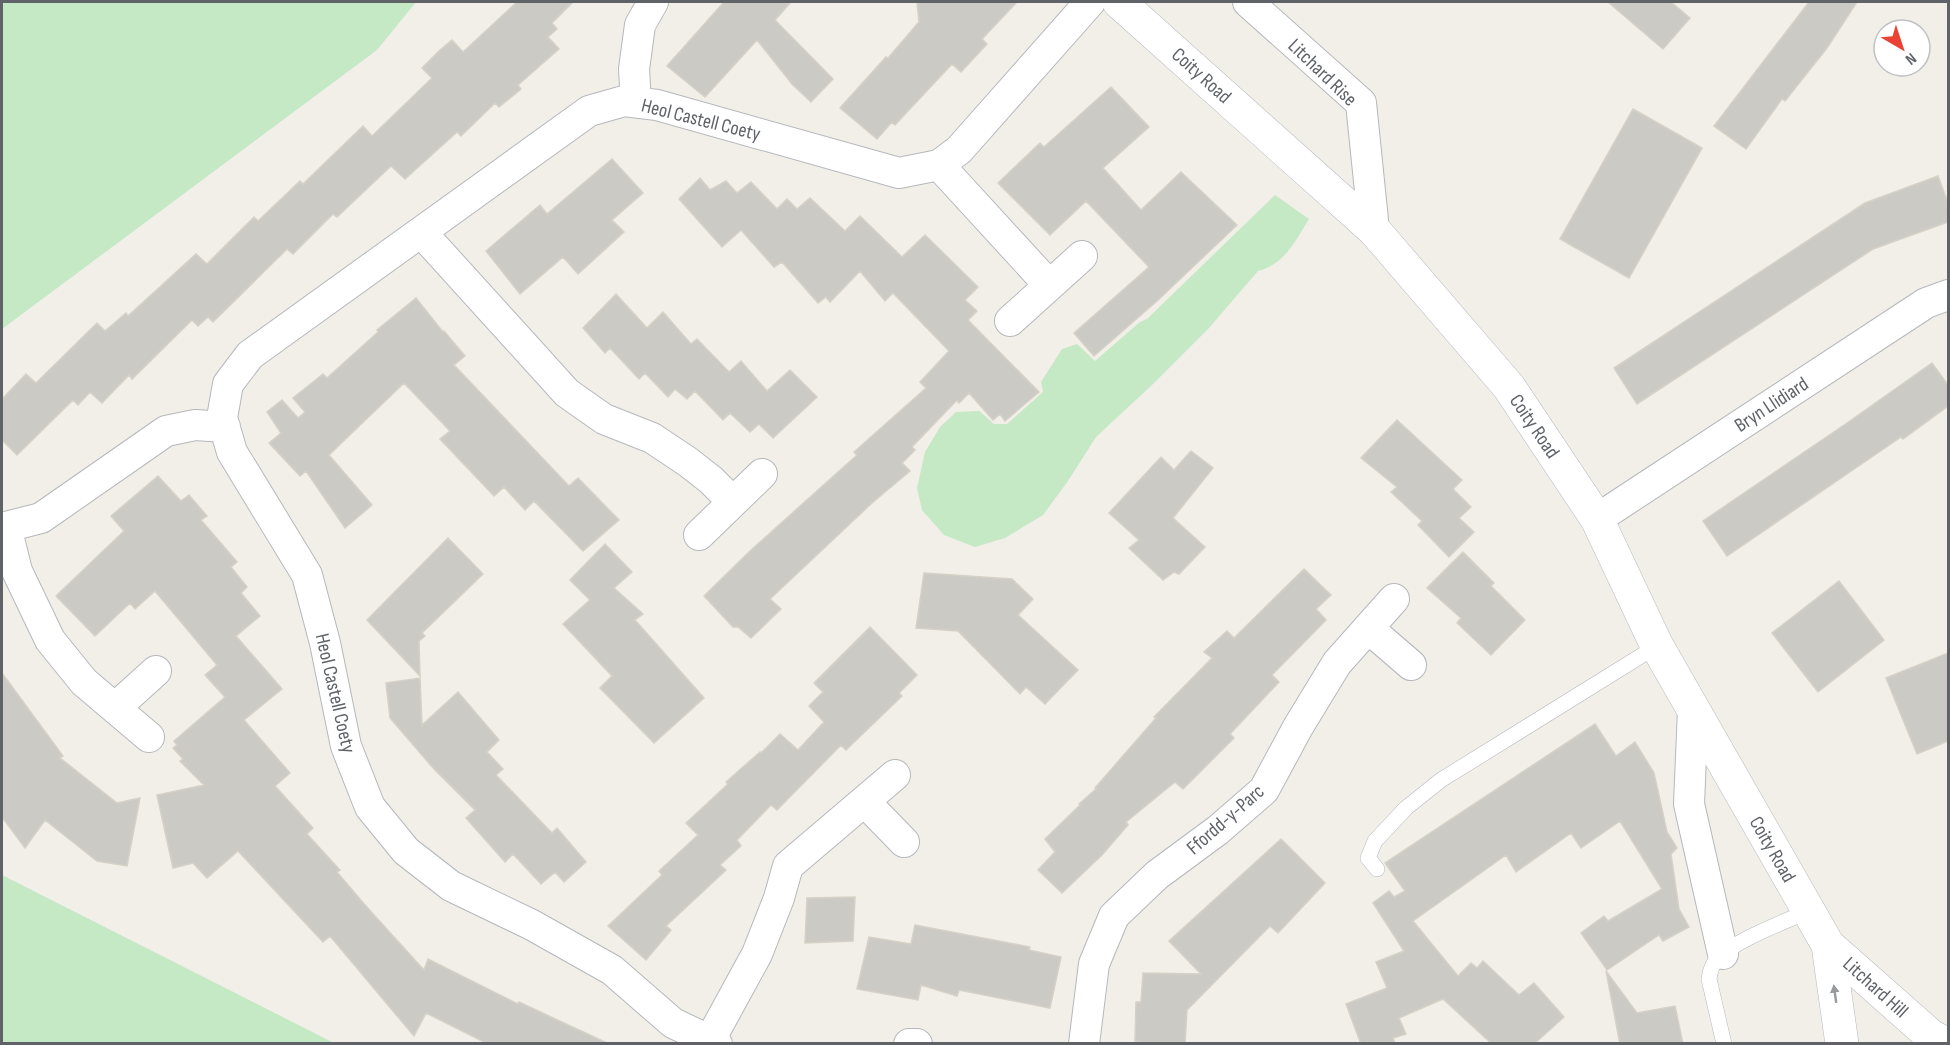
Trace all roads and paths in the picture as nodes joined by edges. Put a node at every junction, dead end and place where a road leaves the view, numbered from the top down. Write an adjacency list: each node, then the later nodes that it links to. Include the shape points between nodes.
1 (653, 2): 5 (street, via 640,25 634,69)
2 (1090, 2): 6 (street, Heol Castell Coety, via 959,150)
3 (1119, 2): 7 (main road, Coity Road)
4 (1248, 2): 7 (street, Litchard Rise, via 1361,103)
5 (636, 102): 6 (street, Heol Castell Coety, via 899,173); 8 (street, Heol Castell Coety, via 624,101 589,111)
6 (939, 165): 10 (street)
7 (1374, 230): 16 (main road, Coity Road, via 1509,387)
8 (421, 232): 13 (street, Heol Castell Coety, via 250,355 228,384 222,418); 15 (street, via 567,393 604,419 652,438 711,480)
9 (1082, 256): 10 (street)
10 (1049, 285): 12 (street)
11 (1948, 295): 16 (street, Bryn Llidiard, via 1926,303)
12 (1010, 321)
13 (225, 427): 17 (street, via 195,425 166,431 41,518); 34 (street, Heol Castell Coety, via 232,452 308,575 346,746 370,807 406,851 451,886 612,970 674,1023)
14 (762, 474): 15 (street)
15 (733, 502): 18 (street)
16 (1597, 519): 21 (main road, Coity Road)
17 (4, 527): 24 (street, via 17,571 50,640 84,682)
18 (699, 535)
19 (1394, 599): 20 (street, Ffordd-y-Parc)
20 (1368, 628): 22 (street); 37 (street, Ffordd-y-Parc, via 1337,663 1264,790 1157,875 1114,916 1094,964)
21 (1657, 646): 25 (main road, Coity Road); 30 (lane, via 1441,780 1406,808 1375,841 1368,858)
22 (1411, 665)
23 (156, 671): 24 (street)
24 (115, 708): 26 (street)
25 (1693, 709): 31 (main road, Coity Road); 33 (street, via 1689,804)
26 (149, 737)
27 (895, 775): 28 (street)
28 (865, 802): 29 (street); 34 (street, via 788,866 757,954)
29 (904, 842)
30 (1377, 869)
31 (1808, 911): 32 (main road, Coity Road); 33 (lane)
32 (1828, 945): 39 (main road, Litchard Hill, one-way to 32); 40 (main road, Litchard Hill, via 1931,1036)
33 (1723, 954): 38 (lane, via 1711,969 1709,979)
34 (713, 1042)
35 (909, 1044): 36 (street)
36 (917, 1044)
37 (1084, 1044)
38 (1724, 1044)
39 (1842, 1044)
40 (1946, 1044)

